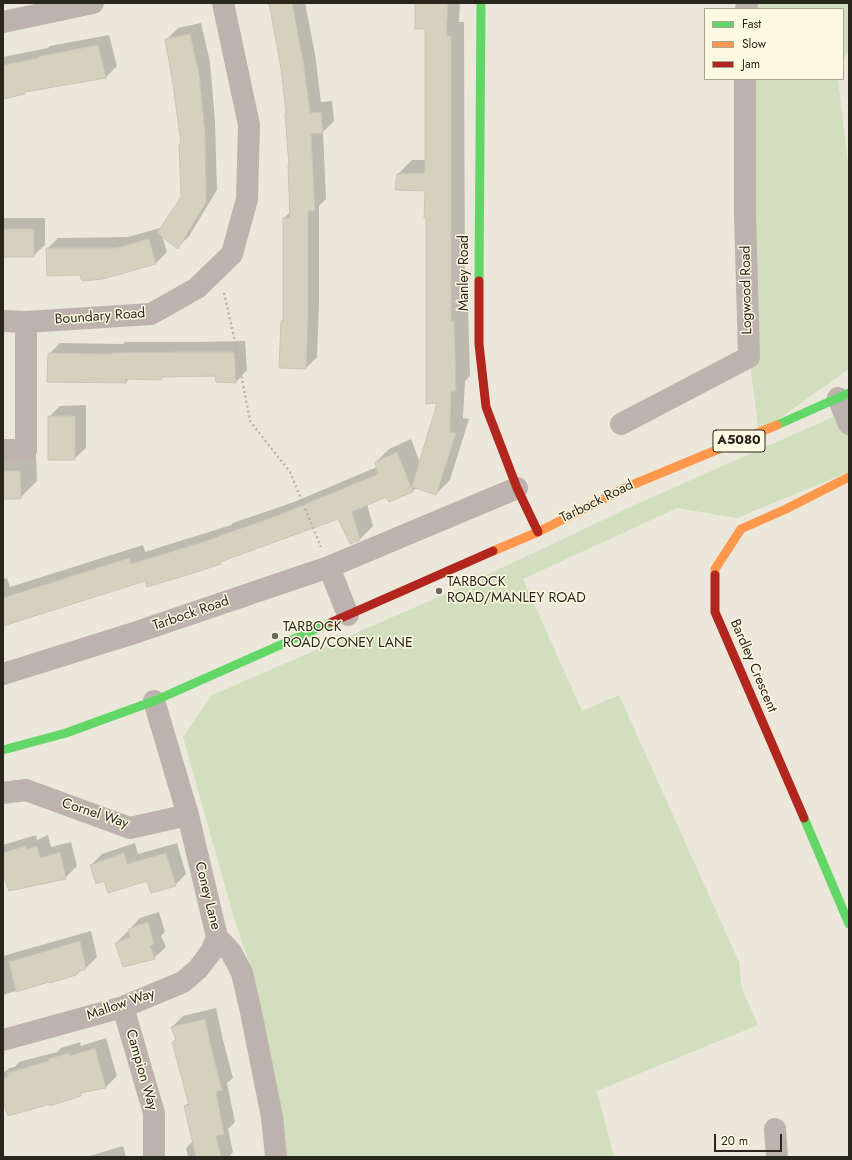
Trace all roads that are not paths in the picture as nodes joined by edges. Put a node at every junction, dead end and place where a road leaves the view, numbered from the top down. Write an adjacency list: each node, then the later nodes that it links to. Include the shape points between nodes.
1 (93, 3): 4 (street)
2 (222, 3): 7 (street, Boundary Road, via 249,125 247,199 232,254 197,288 151,314)
3 (481, 3): 13 (street, Manley Road, via 479,344 486,407)
4 (3, 22)
5 (745, 80): 9 (street, Logwood Road, via 749,357)
6 (3, 321): 7 (street, Boundary Road)
7 (26, 322): 11 (street, via 26,450)
8 (843, 396): 10 (street); 14 (street, Tarbock Road / A5080, via 627,487)
9 (621, 424)
10 (849, 424)
11 (3, 450)
12 (849, 477): 22 (street, Bardley Crescent, via 741,529 715,568 715,612)
13 (517, 488): 14 (street, Manley Road); 15 (street, Tarbock Road)
14 (538, 532): 16 (street, Tarbock Road / A5080)
15 (329, 567): 16 (street); 17 (street, Tarbock Road)
16 (348, 615): 18 (street, Tarbock Road / A5080)
17 (3, 674)
18 (154, 701): 19 (street, Tarbock Road / A5080, via 66,733); 21 (street, Coney Lane)
19 (3, 750)
20 (3, 793): 21 (street, Cornel Way, via 26,790 130,828)
21 (188, 815): 23 (street, Coney Lane)
22 (849, 924)
23 (217, 937): 24 (street, Mallow Way, via 211,952 198,969 183,982); 28 (street, Coney Lane, via 231,952 242,973 270,1110)
24 (123, 1007): 25 (street, Mallow Way); 27 (street, Campion Way, via 154,1113)
25 (3, 1040)
26 (775, 1129): 29 (street)
27 (154, 1157)
28 (276, 1157)
29 (777, 1157)

